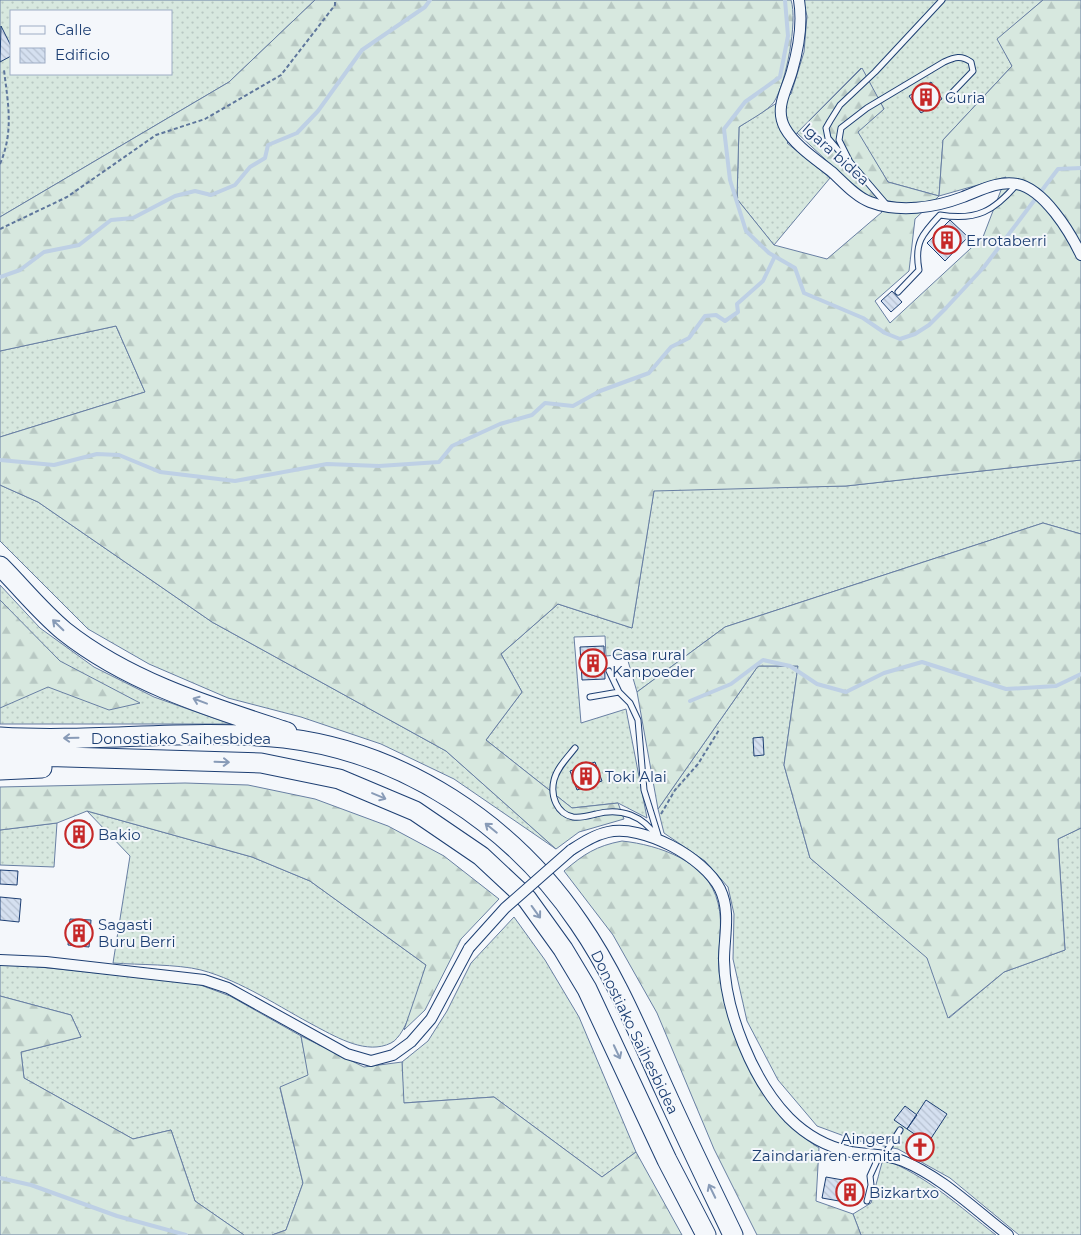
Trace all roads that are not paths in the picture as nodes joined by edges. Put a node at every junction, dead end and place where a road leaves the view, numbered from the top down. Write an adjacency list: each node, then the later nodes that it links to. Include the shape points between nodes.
1 (799, 0): 6 (street, Igara bidea, via 802,28 780,110 785,128 854,192 869,202)
2 (942, 0): 4 (lane, via 840,105 826,128 828,138)
3 (950, 95): 4 (lane, via 973,72 971,62 965,58 956,57 944,62 867,108 842,128 839,140)
4 (850, 162): 6 (lane)
5 (1017, 184): 6 (street, Igara bidea, via 1000,184 943,203 901,209); 7 (street, Igara bidea, via 1033,190 1047,203); 8 (lane, via 997,206 961,218 940,215 921,235 916,258 919,270)
6 (889, 207)
7 (1081, 255)
8 (898, 292)
9 (0, 566): 14 (highway, one-way to 9, via 229,713 130,674 64,630)
10 (610, 671): 11 (lane)
11 (619, 692): 12 (lane); 19 (lane, via 630,703 638,720 644,790)
12 (590, 697)
13 (0, 737): 14 (highway, Donostiako Saihesbidea, one-way to 13, via 237,735)
14 (329, 745): 25 (highway, Donostiako Saihesbidea, one-way to 14, via 611,976 557,894 508,842 452,800 400,771)
15 (575, 748): 19 (lane, via 554,781 556,805 563,814 574,817 608,811 630,814 646,824)
16 (0, 755): 17 (highway, Donostiako Saihesbidea)
17 (173, 760): 18 (highway); 24 (highway, Donostiako Saihesbidea, one-way to 24, via 261,763 339,779 415,811 481,856 527,899 577,973)
18 (0, 770)
19 (659, 841): 20 (street, bridge, via 629,830 608,832 589,838 571,850 505,908 469,948 431,1019 411,1042 393,1055 371,1060 347,1054 228,988 204,980); 22 (street, via 694,861 710,874 720,889 726,908 726,982 737,1027 753,1064 776,1101 806,1134 820,1141 851,1152)
20 (0, 960)
21 (900, 1130): 22 (lane)
22 (882, 1154): 23 (lane, via 870,1176); 26 (street, via 934,1179)
23 (867, 1201)
24 (706, 1235)
25 (733, 1235)
26 (1008, 1235)

